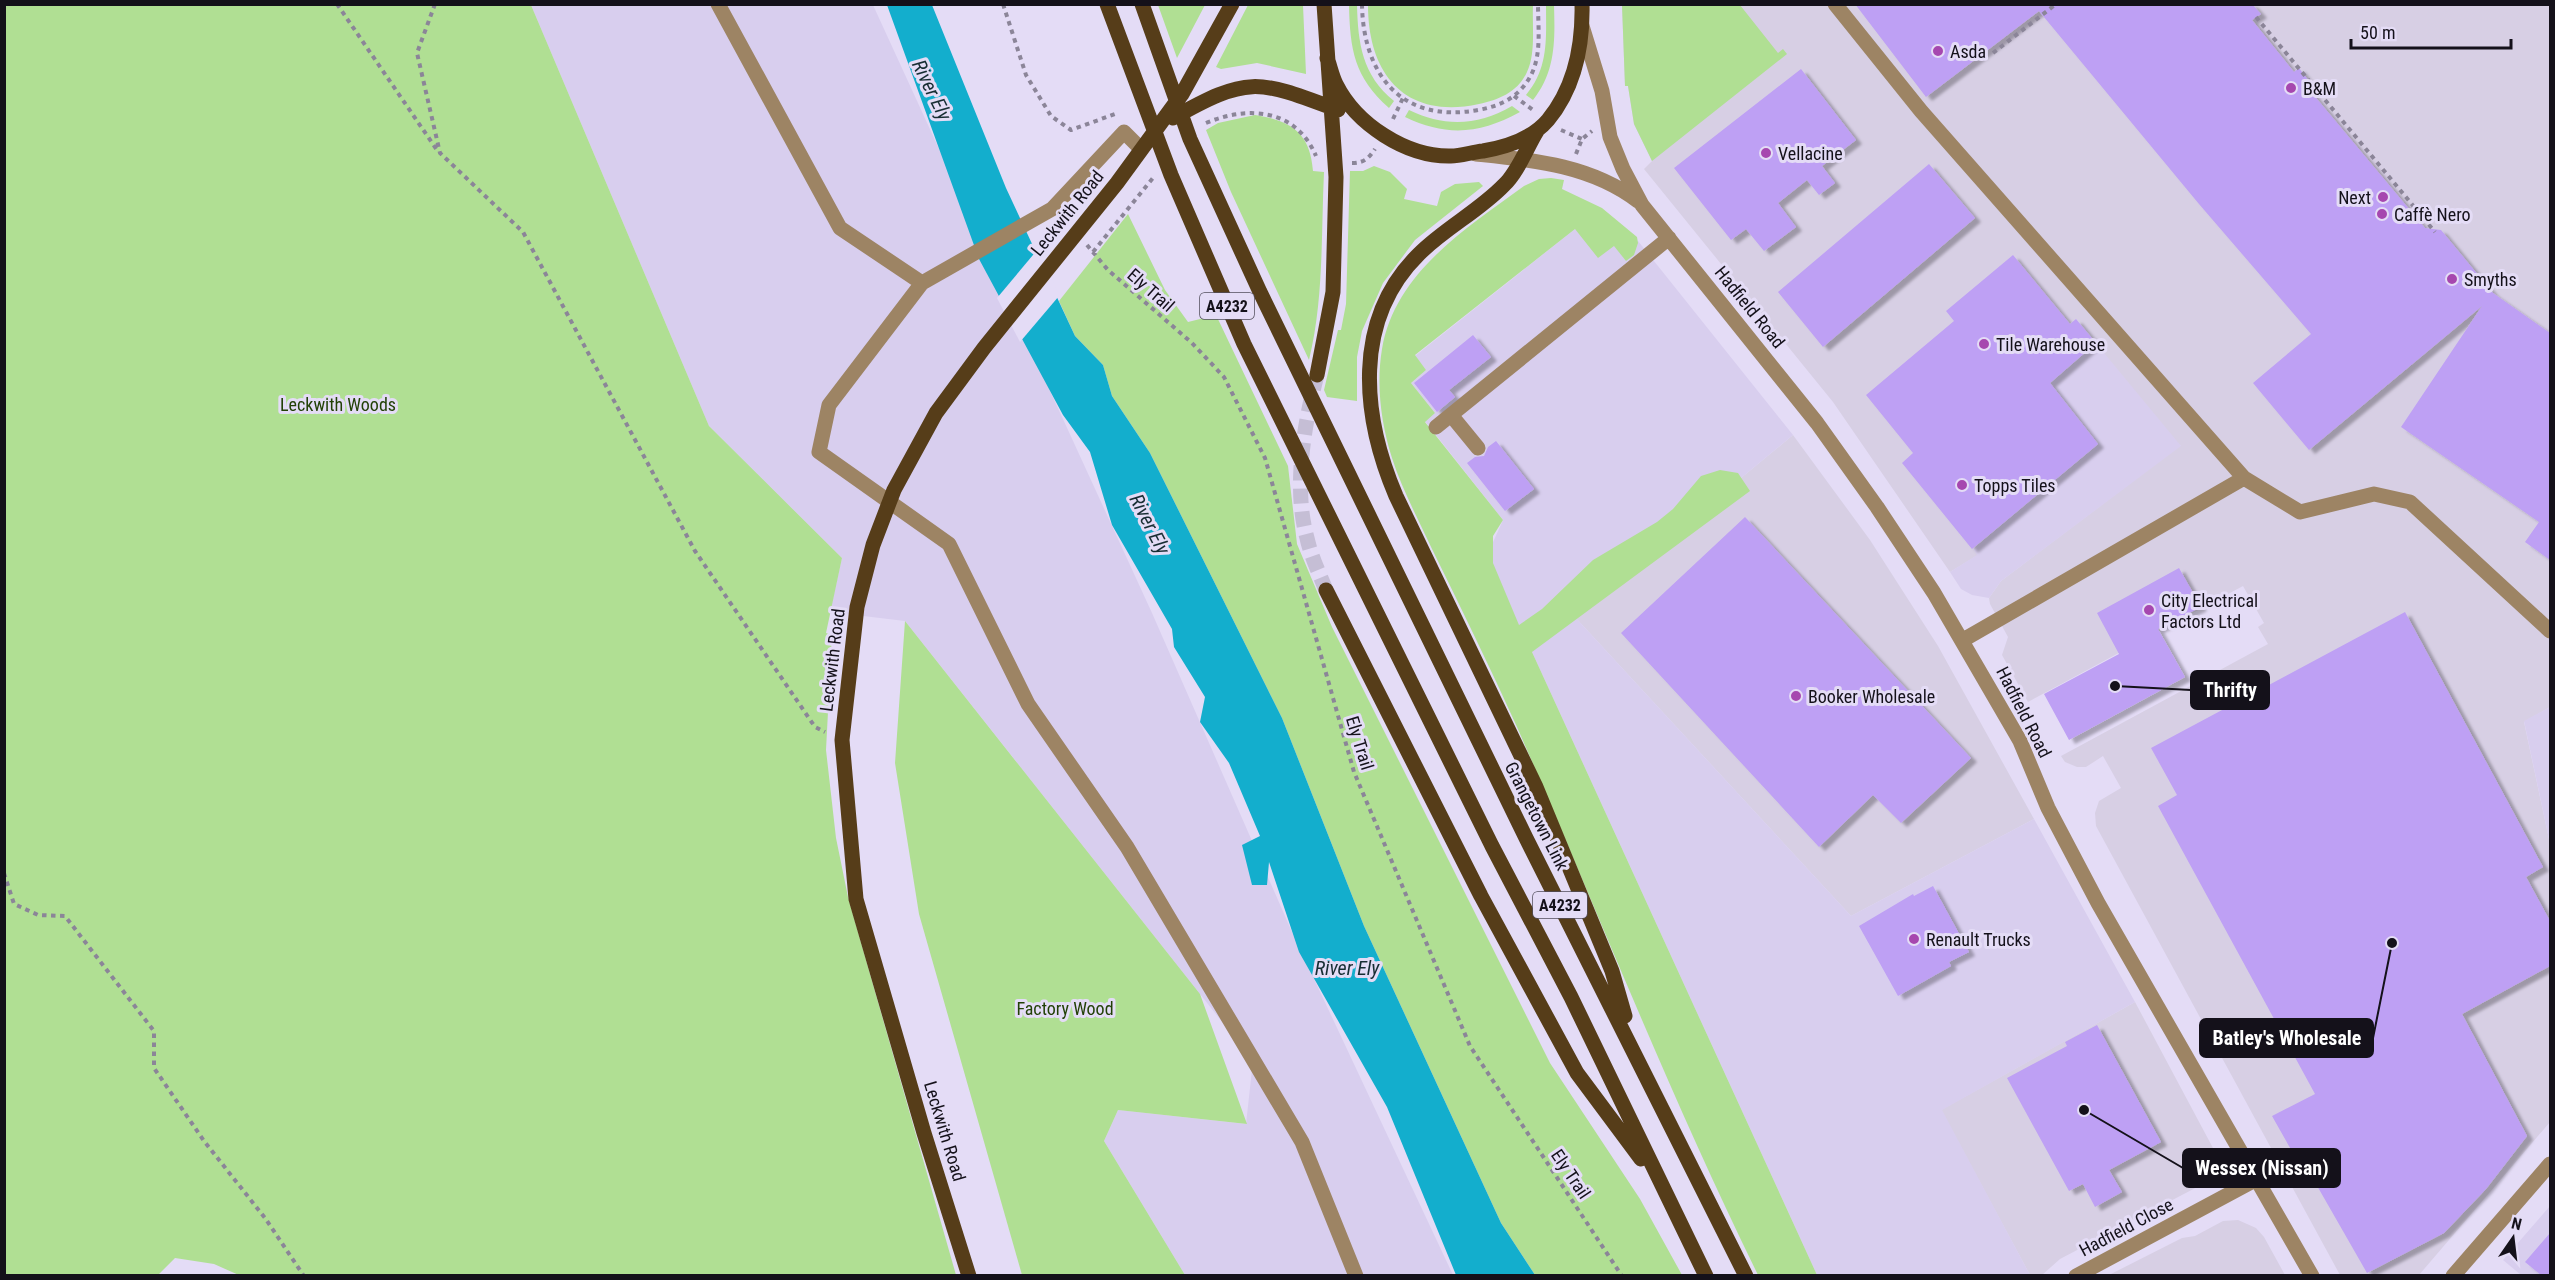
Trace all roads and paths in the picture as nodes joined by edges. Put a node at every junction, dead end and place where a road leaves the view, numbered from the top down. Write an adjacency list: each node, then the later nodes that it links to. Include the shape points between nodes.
1 (337, 4): 29 (path)
2 (435, 4): 29 (path, via 417,53)
3 (718, 4): 39 (street, via 840,228)
4 (1003, 4): 26 (path, via 1026,75 1051,116 1071,130 1115,114)
5 (1107, 4): 53 (main road, A4232, via 1171,175 1244,344 1571,997)
6 (1142, 4): 50 (main road, Grangetown Link / A4232, via 1190,139 1265,303)
7 (1232, 4): 24 (main road, Leckwith Road, via 1182,94)
8 (1324, 4): 17 (main road)
9 (1362, 4): 19 (path, via 1371,60 1378,74)
10 (1538, 4): 18 (path, via 1536,64)
11 (1582, 4): 15 (main road)
12 (1835, 4): 44 (street, via 1921,111)
13 (2056, 4): 16 (path)
14 (2256, 17): 37 (path)
15 (1582, 27): 25 (main road, via 1576,69 1556,107); 35 (street, via 1602,91 1610,137)
16 (1993, 53)
17 (1328, 58): 21 (main road); 23 (main road, via 1340,91)
18 (1514, 96): 19 (path, via 1492,108 1453,113 1430,110); 20 (path)
19 (1403, 98): 22 (path)
20 (1527, 106)
21 (1332, 108): 23 (main road, Leckwith Road); 24 (main road, Leckwith Road, via 1286,90 1250,85 1210,97); 40 (main road, via 1336,163 1334,266 1330,312)
22 (1397, 113)
23 (1367, 121): 30 (main road, via 1406,147 1440,155)
24 (1160, 125): 28 (main road, Leckwith Road)
25 (1537, 130): 30 (main road, via 1505,146); 33 (main road)
26 (1124, 132): 28 (street); 39 (street, via 1052,209)
27 (1568, 134): 31 (path, via 1582,139)
28 (1141, 149): 36 (main road, Leckwith Road)
29 (440, 153): 48 (path, via 523,232 695,551 815,727)
30 (1466, 153): 33 (street)
31 (1575, 157)
32 (1369, 158): 34 (path)
33 (1520, 159): 35 (street, via 1598,177); 50 (main road, via 1505,185 1429,245 1397,280 1373,334 1368,370 1371,415 1384,468 1409,526 1536,787 1612,971)
34 (1349, 163)
35 (1642, 205): 38 (street, Hadfield Road)
36 (1077, 232): 48 (main road, Leckwith Road, via 936,412 894,490 873,545 857,608); 57 (path, Ely Trail, via 1108,270 1192,343 1224,377 1258,442 1354,772 1470,1046)
37 (2435, 232)
38 (1669, 238): 41 (street); 47 (street, Hadfield Road, via 1830,441)
39 (922, 283): 56 (street, via 829,405 819,452 949,544 1028,704 1128,847 1302,1142)
40 (1317, 375)
41 (1451, 415): 42 (street); 43 (street)
42 (1436, 427)
43 (1478, 448)
44 (2244, 478): 46 (street, via 2300,512 2374,494 2410,502); 47 (street)
45 (1326, 590): 53 (main road, via 1481,896 1577,1073)
46 (2550, 631)
47 (1963, 640): 52 (street, Hadfield Road, via 2020,741 2048,808 2097,903)
48 (842, 740): 55 (main road, Leckwith Road, via 856,899)
49 (4, 873): 54 (path, via 14,904 38,915 65,916 154,1031 154,1068)
50 (1635, 1051): 59 (main road, Grangetown Link / A4232)
51 (2550, 1164): 62 (street)
52 (2257, 1179): 60 (street, Hadfield Close); 61 (street, Hadfield Road)
53 (1662, 1188): 58 (main road, A4232)
54 (304, 1275)
55 (969, 1275)
56 (1356, 1275)
57 (1622, 1275)
58 (1706, 1275)
59 (1746, 1275)
60 (2076, 1275)
61 (2312, 1275)
62 (2453, 1275)

